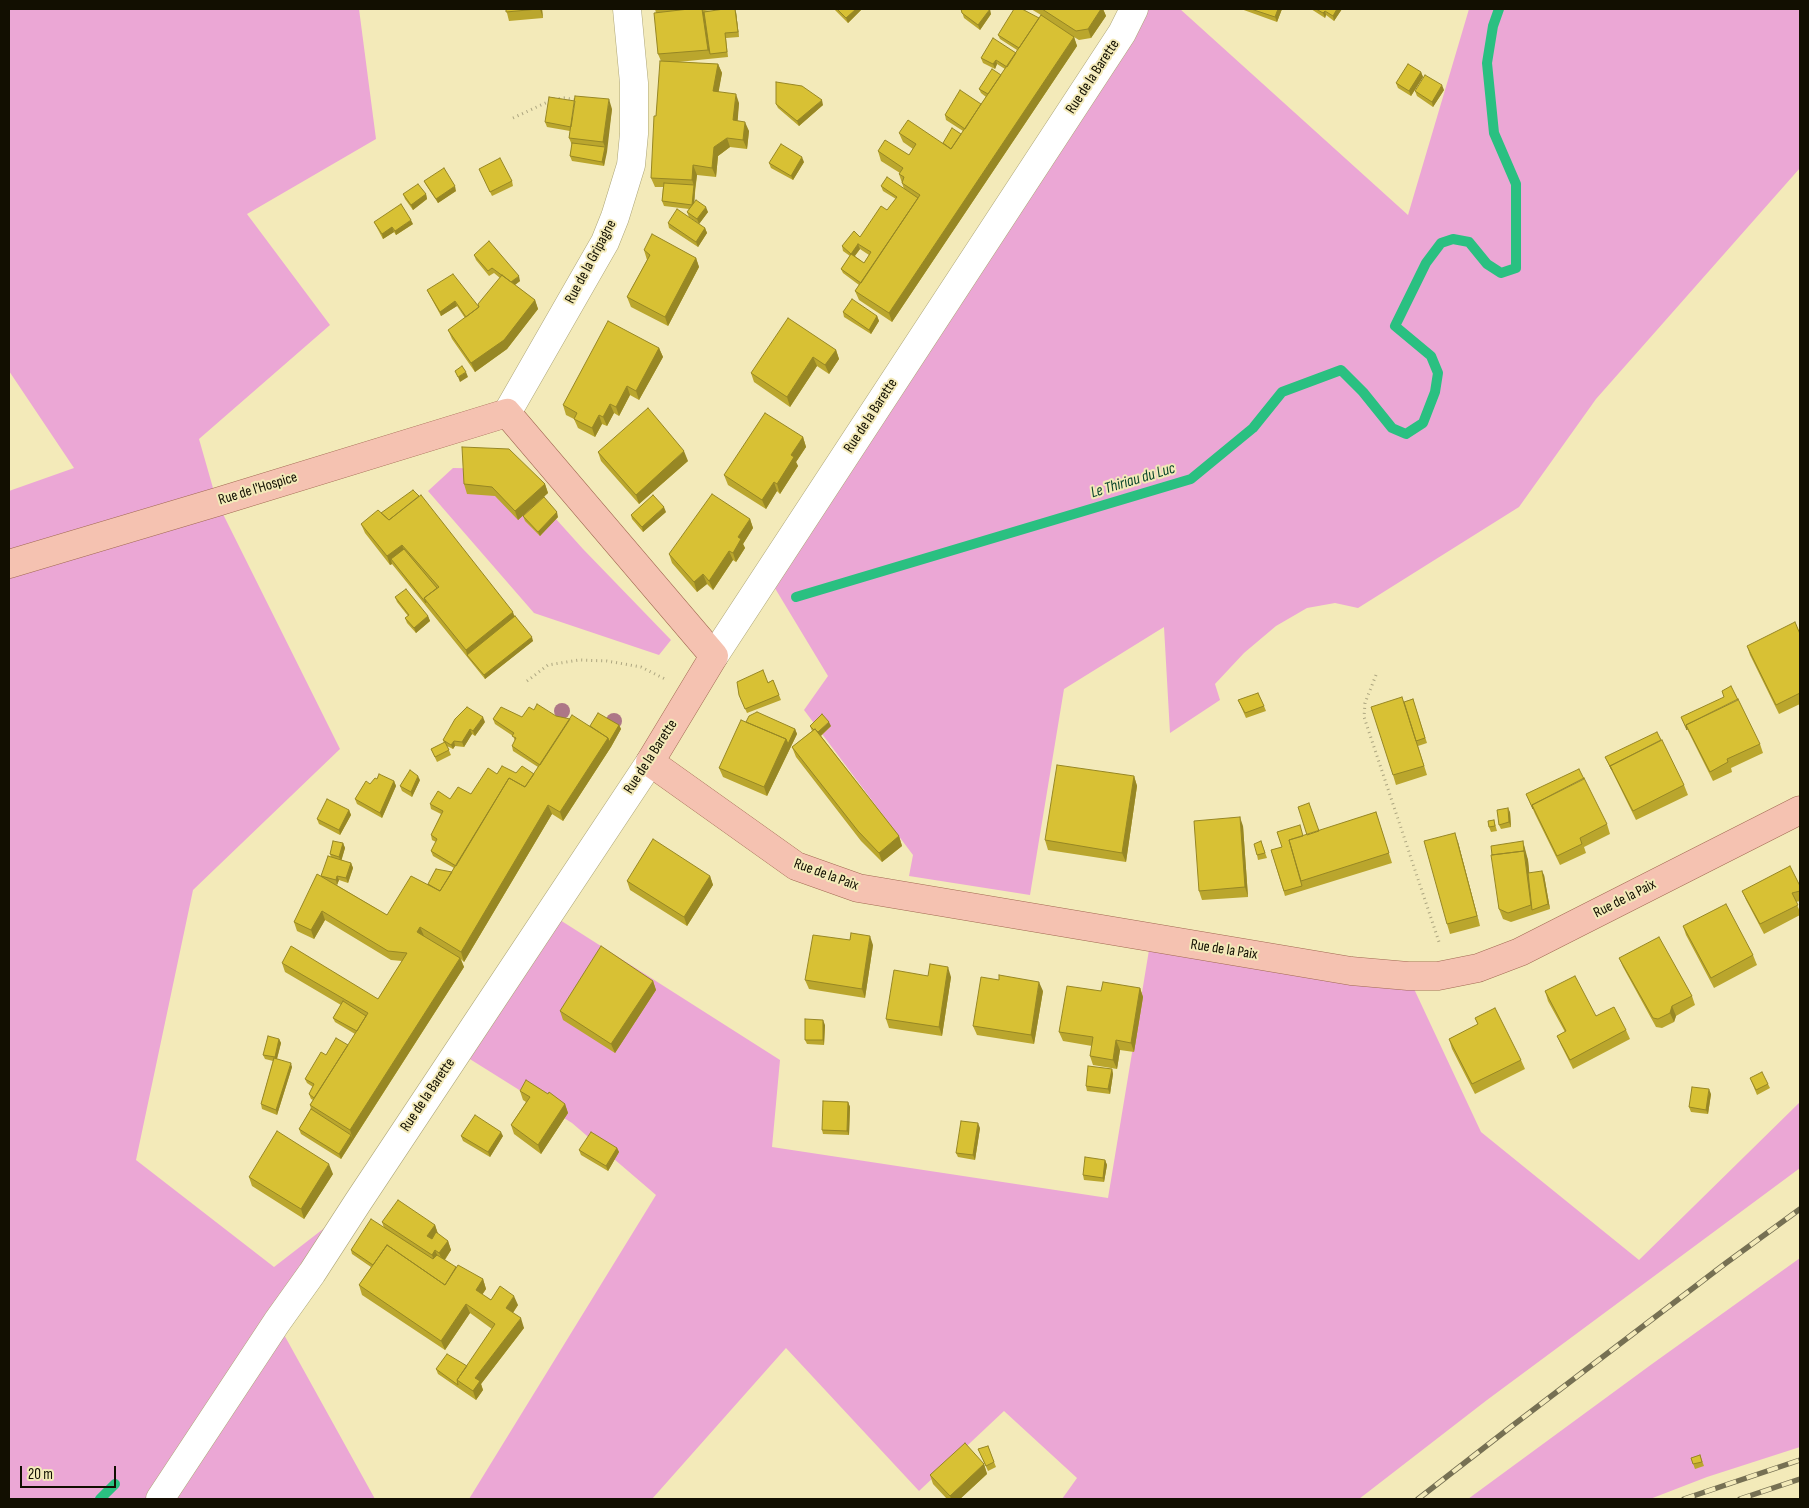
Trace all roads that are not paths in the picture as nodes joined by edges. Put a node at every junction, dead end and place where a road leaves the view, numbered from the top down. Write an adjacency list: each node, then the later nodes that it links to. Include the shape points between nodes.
1 (627, 9): 3 (street, Rue de la Gripagne, via 634,82 632,165 604,242)
2 (1134, 9): 5 (street, Rue de la Barette, via 1122,33)
3 (507, 413): 4 (main road, Rue de l'Hospice); 5 (main road)
4 (9, 564)
5 (714, 656): 6 (main road, Rue de la Barette)
6 (650, 762): 7 (main road, Rue de la Paix, via 796,866 858,888 1351,971 1408,976 1438,976 1478,968 1520,952); 8 (street, Rue de la Barette)
7 (1800, 810)
8 (160, 1499)

